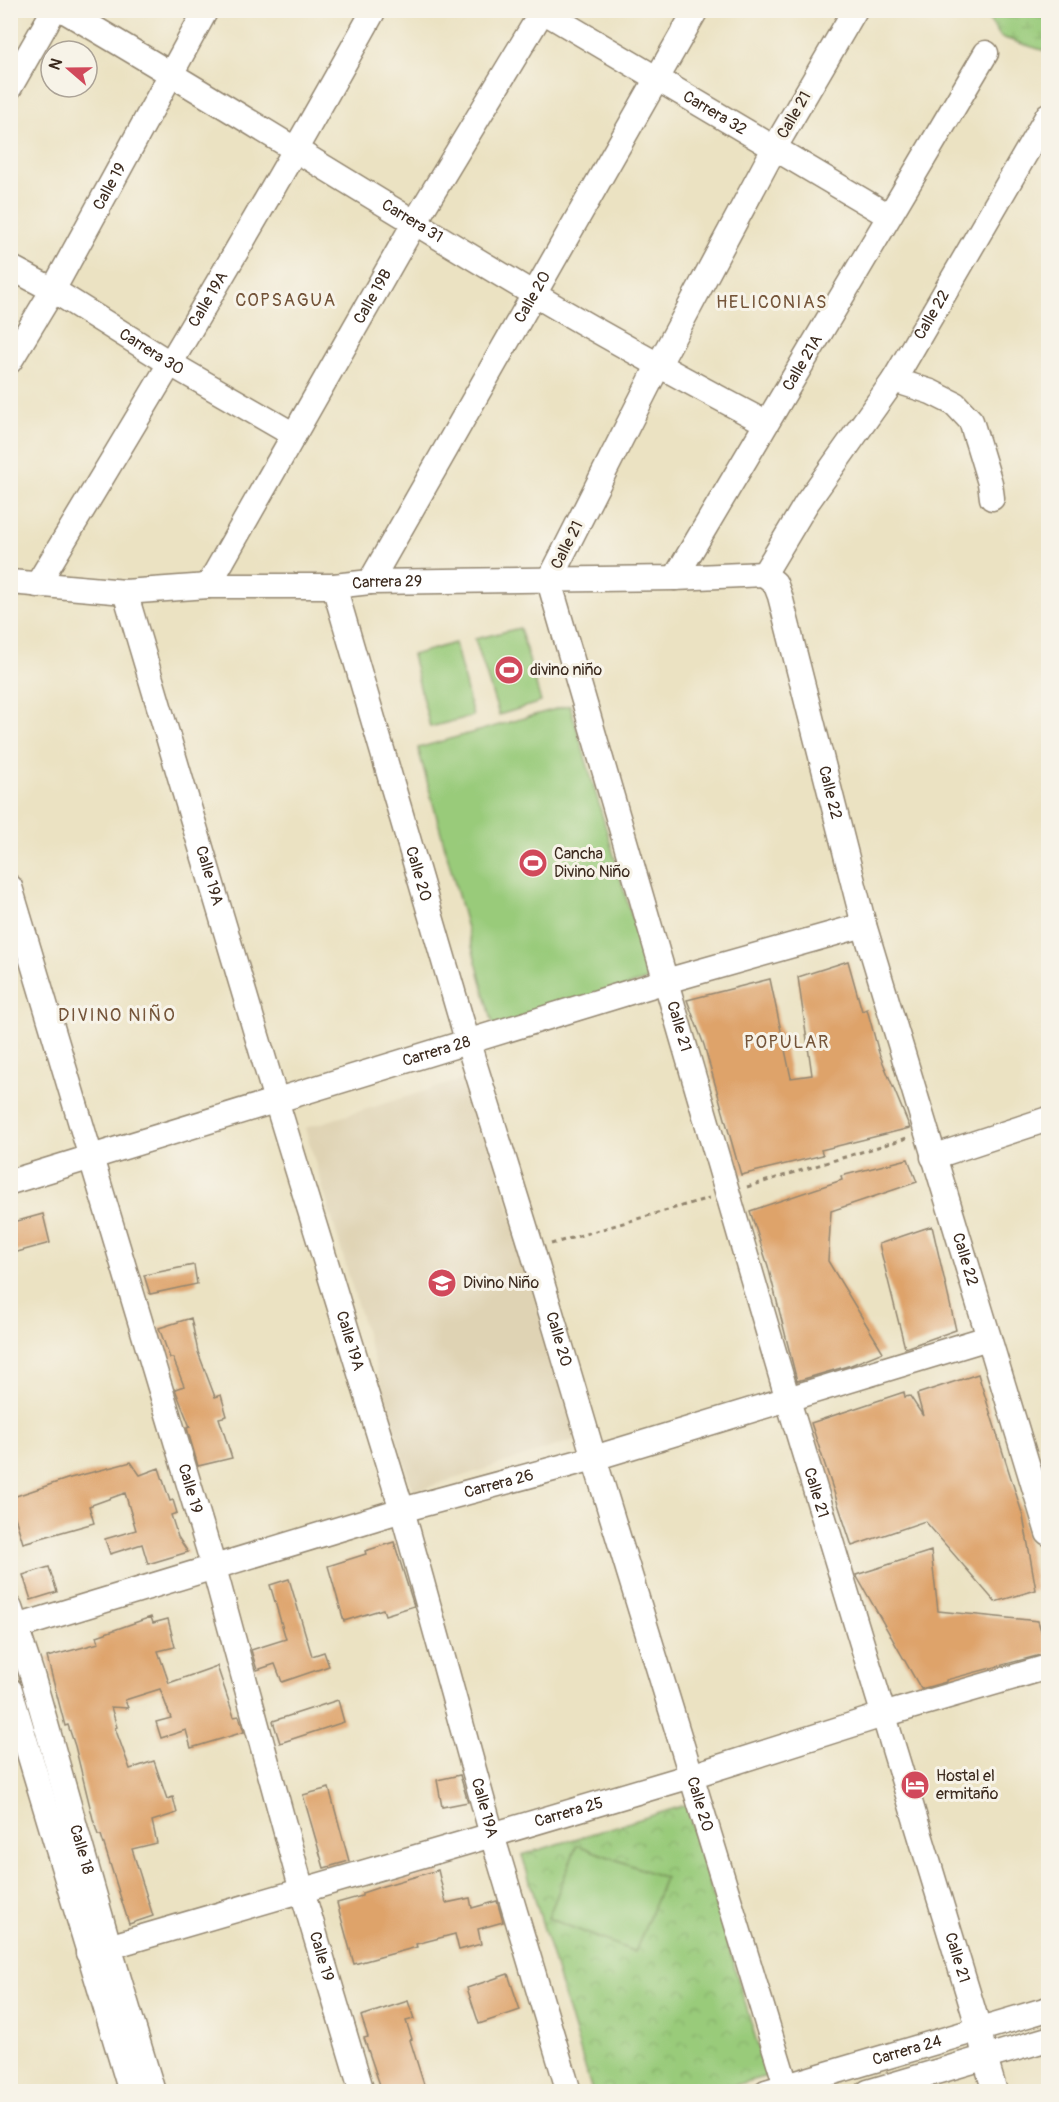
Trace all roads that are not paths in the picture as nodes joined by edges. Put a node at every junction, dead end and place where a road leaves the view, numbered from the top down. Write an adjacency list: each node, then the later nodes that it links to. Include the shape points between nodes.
1 (54, 10): 11 (street)
2 (63, 10): 9 (street, Carrera 31)
3 (206, 10): 9 (street, Calle 19)
4 (374, 10): 14 (street, Calle 19A)
5 (696, 10): 10 (street, Calle 20)
6 (855, 10): 13 (street, Calle 21)
7 (542, 11): 10 (street, Carrera 32); 16 (street, Calle 19B)
8 (986, 53): 15 (street, Calle 21A)
9 (170, 73): 14 (street, Carrera 31); 18 (street, Calle 19)
10 (655, 79): 13 (street, Carrera 32); 19 (street, Calle 20)
11 (10, 87)
12 (1048, 115): 23 (street, Calle 22)
13 (775, 147): 15 (street, Carrera 32); 22 (street, Calle 21)
14 (296, 151): 16 (street, Carrera 31); 21 (street, Calle 19A)
15 (889, 216): 24 (street, Calle 21A)
16 (415, 222): 19 (street, Carrera 31); 25 (street, Calle 19B)
17 (10, 267): 18 (street, Carrera 30)
18 (53, 290): 20 (street, Calle 19); 21 (street, Carrera 30)
19 (534, 294): 22 (street, Carrera 31); 31 (street, Calle 20)
20 (10, 361)
21 (171, 364): 25 (street, Carrera 30); 32 (street, Calle 19A)
22 (658, 366): 24 (street, Carrera 31); 29 (street, Calle 21)
23 (894, 380): 26 (street, via 955,404 971,421); 27 (street, Calle 22, via 806,504)
24 (766, 423): 28 (street, Calle 21A)
25 (294, 435): 33 (street, Calle 19B)
26 (992, 498)
27 (764, 574): 28 (street, Carrera 29); 37 (street, Calle 22, via 775,583 780,596)
28 (675, 578): 29 (street, Carrera 29)
29 (549, 581): 31 (street, Carrera 29); 38 (street, Calle 21)
30 (10, 582): 32 (street, Carrera 29)
31 (370, 582): 34 (street, Carrera 29)
32 (37, 585): 35 (street, Carrera 29)
33 (208, 586): 34 (street, Carrera 29); 35 (street, Carrera 29)
34 (334, 586): 39 (street, Calle 20)
35 (125, 592): 40 (street, Calle 19A)
36 (10, 887): 42 (street, Calle 19)
37 (864, 925): 38 (street, Carrera 28); 43 (street, Calle 22)
38 (666, 981): 39 (street, Carrera 28); 46 (street, Calle 21)
39 (468, 1043): 40 (street, Carrera 28); 47 (street, Calle 20)
40 (276, 1100): 42 (street, Carrera 28); 48 (street, Calle 19A)
41 (1048, 1119): 43 (street)
42 (92, 1156): 44 (street, Carrera 28); 50 (street, Calle 19)
43 (933, 1157): 45 (street, Calle 22)
44 (10, 1182)
45 (988, 1338): 46 (street, Carrera 26); 49 (street, Calle 22)
46 (788, 1400): 47 (street, Carrera 26); 54 (street, Calle 21)
47 (594, 1458): 48 (street, Carrera 26); 55 (street, Calle 20)
48 (402, 1510): 50 (street, Carrera 26); 56 (street, Calle 19A)
49 (1048, 1533)
50 (214, 1568): 51 (street, Carrera 26); 57 (street, Calle 19)
51 (12, 1621): 58 (street, Calle 18, via 32,1675)
52 (1048, 1667): 54 (street, Carrera 25)
53 (10, 1690): 58 (street, Calle 18)
54 (882, 1715): 55 (street, Carrera 25); 60 (street, Calle 21)
55 (691, 1776): 56 (street, Carrera 25); 63 (street, Calle 20)
56 (492, 1835): 57 (street, Carrera 25); 67 (street, Calle 19A)
57 (302, 1891): 58 (street, Carrera 25); 66 (street, Calle 19)
58 (99, 1950): 64 (street, Calle 18); 65 (street, Calle 18)
59 (1048, 2009): 60 (street, Carrera 24)
60 (979, 2030): 62 (street, Calle 21); 63 (street, Carrera 24)
61 (1048, 2039): 62 (street, Carrera 24)
62 (984, 2058): 68 (street, Carrera 24); 69 (street, Calle 21)
63 (780, 2090)
64 (131, 2091)
65 (153, 2091)
66 (363, 2091)
67 (569, 2091)
68 (868, 2091)
69 (995, 2091)

